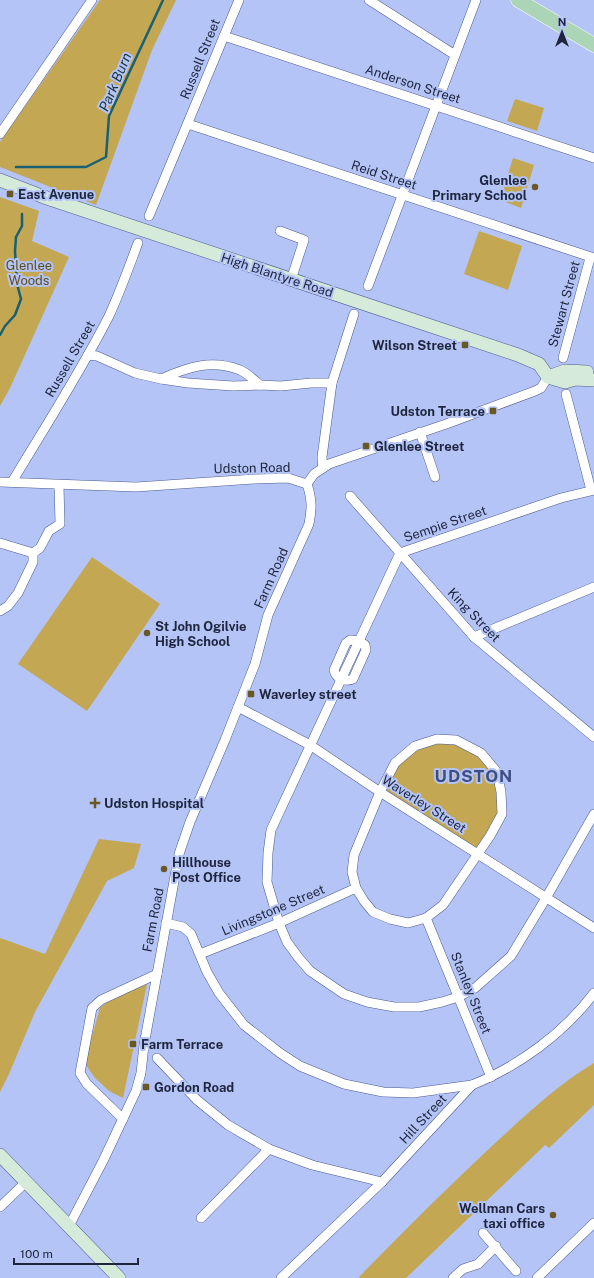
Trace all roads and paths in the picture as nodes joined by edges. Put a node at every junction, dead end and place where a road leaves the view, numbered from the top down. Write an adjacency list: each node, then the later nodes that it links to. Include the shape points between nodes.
1 (92, 0): 11 (street)
2 (239, 0): 6 (street, Russell Street)
3 (369, 0): 8 (street)
4 (476, 0): 8 (street)
5 (518, 0): 7 (main road)
6 (224, 36): 9 (street, Anderson Street); 10 (street, Russell Street)
7 (594, 45)
8 (455, 55): 9 (street)
9 (436, 105): 12 (street, Anderson Street); 14 (street)
10 (188, 124): 14 (street, Reid Street); 15 (street, Russell Street)
11 (0, 134)
12 (594, 158)
13 (0, 180): 19 (main road, High Blantyre Road)
14 (402, 195): 18 (street, Reid Street); 20 (street)
15 (149, 216)
16 (280, 231): 19 (street, via 304,240)
17 (138, 242): 22 (street, Russell Street, via 129,270)
18 (592, 258): 23 (street, Stewart Street)
19 (291, 280): 25 (main road, High Blantyre Road, via 522,356 539,364)
20 (368, 286)
21 (354, 314): 28 (street)
22 (88, 355): 26 (street, via 97,356 135,373); 35 (street, Russell Street)
23 (563, 358)
24 (594, 372): 25 (main road, via 565,371)
25 (548, 377): 27 (main road, via 565,382); 31 (street, Udston Road, via 535,391)
26 (161, 379): 29 (street, via 233,386); 29 (street, via 181,370 205,364 241,370)
27 (594, 380)
28 (332, 383): 29 (street); 32 (street, via 322,457)
29 (260, 385)
30 (566, 394): 38 (street)
31 (420, 432): 32 (street, Udston Road); 33 (street)
32 (323, 468): 36 (street, Udston Road, via 314,474)
33 (435, 477)
34 (0, 482): 35 (street, Udston Road)
35 (12, 482): 37 (street, Udston Road)
36 (307, 484): 37 (street, Udston Road, via 288,478 136,487); 47 (street, Farm Road, via 312,499 309,524 268,616)
37 (60, 485): 41 (street, via 60,524 48,531 40,548)
38 (592, 490): 42 (street, Sempie Street, via 561,498)
39 (350, 496): 42 (street, King Street)
40 (0, 543): 41 (street)
41 (33, 553): 44 (street, via 33,562 18,593)
42 (400, 553): 46 (street, King Street); 49 (street, Sempie Street)
43 (594, 587): 46 (street)
44 (0, 612): 45 (street)
45 (0, 617)
46 (474, 637): 48 (street, King Street)
47 (238, 707): 49 (street, Waverley Street); 56 (street, Farm Road, via 179,854)
48 (594, 737)
49 (310, 745): 50 (street, Waverley Street); 57 (street, Sempie Street, via 271,830 267,882)
50 (380, 792): 52 (street, Waverley Street); 52 (street, via 395,763 415,746 437,739 456,740 481,753 497,772 502,814); 53 (street, via 354,854 352,872)
51 (594, 814): 54 (street, Sempie Street)
52 (479, 854): 54 (street, Waverley Street); 55 (street, via 443,906)
53 (356, 888): 55 (street, via 373,912 384,917 408,923); 57 (street, Livingstone Street)
54 (546, 898): 58 (street, Waverley Street); 62 (street, Sempie Street, via 511,956 475,988)
55 (426, 918): 62 (street, Stanley Street)
56 (166, 923): 59 (street, via 183,928 191,934); 60 (street, Farm Road)
57 (278, 923): 59 (street, Livingstone Street); 62 (street, Sempie Street, via 287,942 310,971 344,994 394,1007 419,1007)
58 (594, 928)
59 (200, 954): 65 (street, via 219,993 244,1025 300,1066 344,1084 383,1092 413,1093)
60 (156, 974): 66 (street, Farm Road, via 141,1072 136,1091); 66 (street, via 101,1000 92,1008 80,1073 87,1084)
61 (594, 993): 64 (street, Hill Street, via 554,1035 528,1055)
62 (458, 997): 64 (street, Stanley Street)
63 (157, 1058): 67 (street, via 196,1100 228,1125)
64 (491, 1077): 65 (street, Hill Street)
65 (472, 1085): 70 (street, Hill Street)
66 (123, 1119): 74 (street, Farm Road)
67 (269, 1149): 70 (street, via 312,1165); 72 (street)
68 (0, 1155): 69 (main road)
69 (26, 1182): 71 (street); 74 (main road)
70 (382, 1182): 79 (street, Hill Street)
71 (0, 1207)
72 (201, 1218)
73 (594, 1223): 81 (street)
74 (69, 1226): 78 (main road)
75 (483, 1233): 76 (street)
76 (496, 1246): 77 (street); 80 (street, via 478,1264 463,1269)
77 (516, 1271)
78 (119, 1278)
79 (281, 1278)
80 (453, 1278)
81 (537, 1278)

